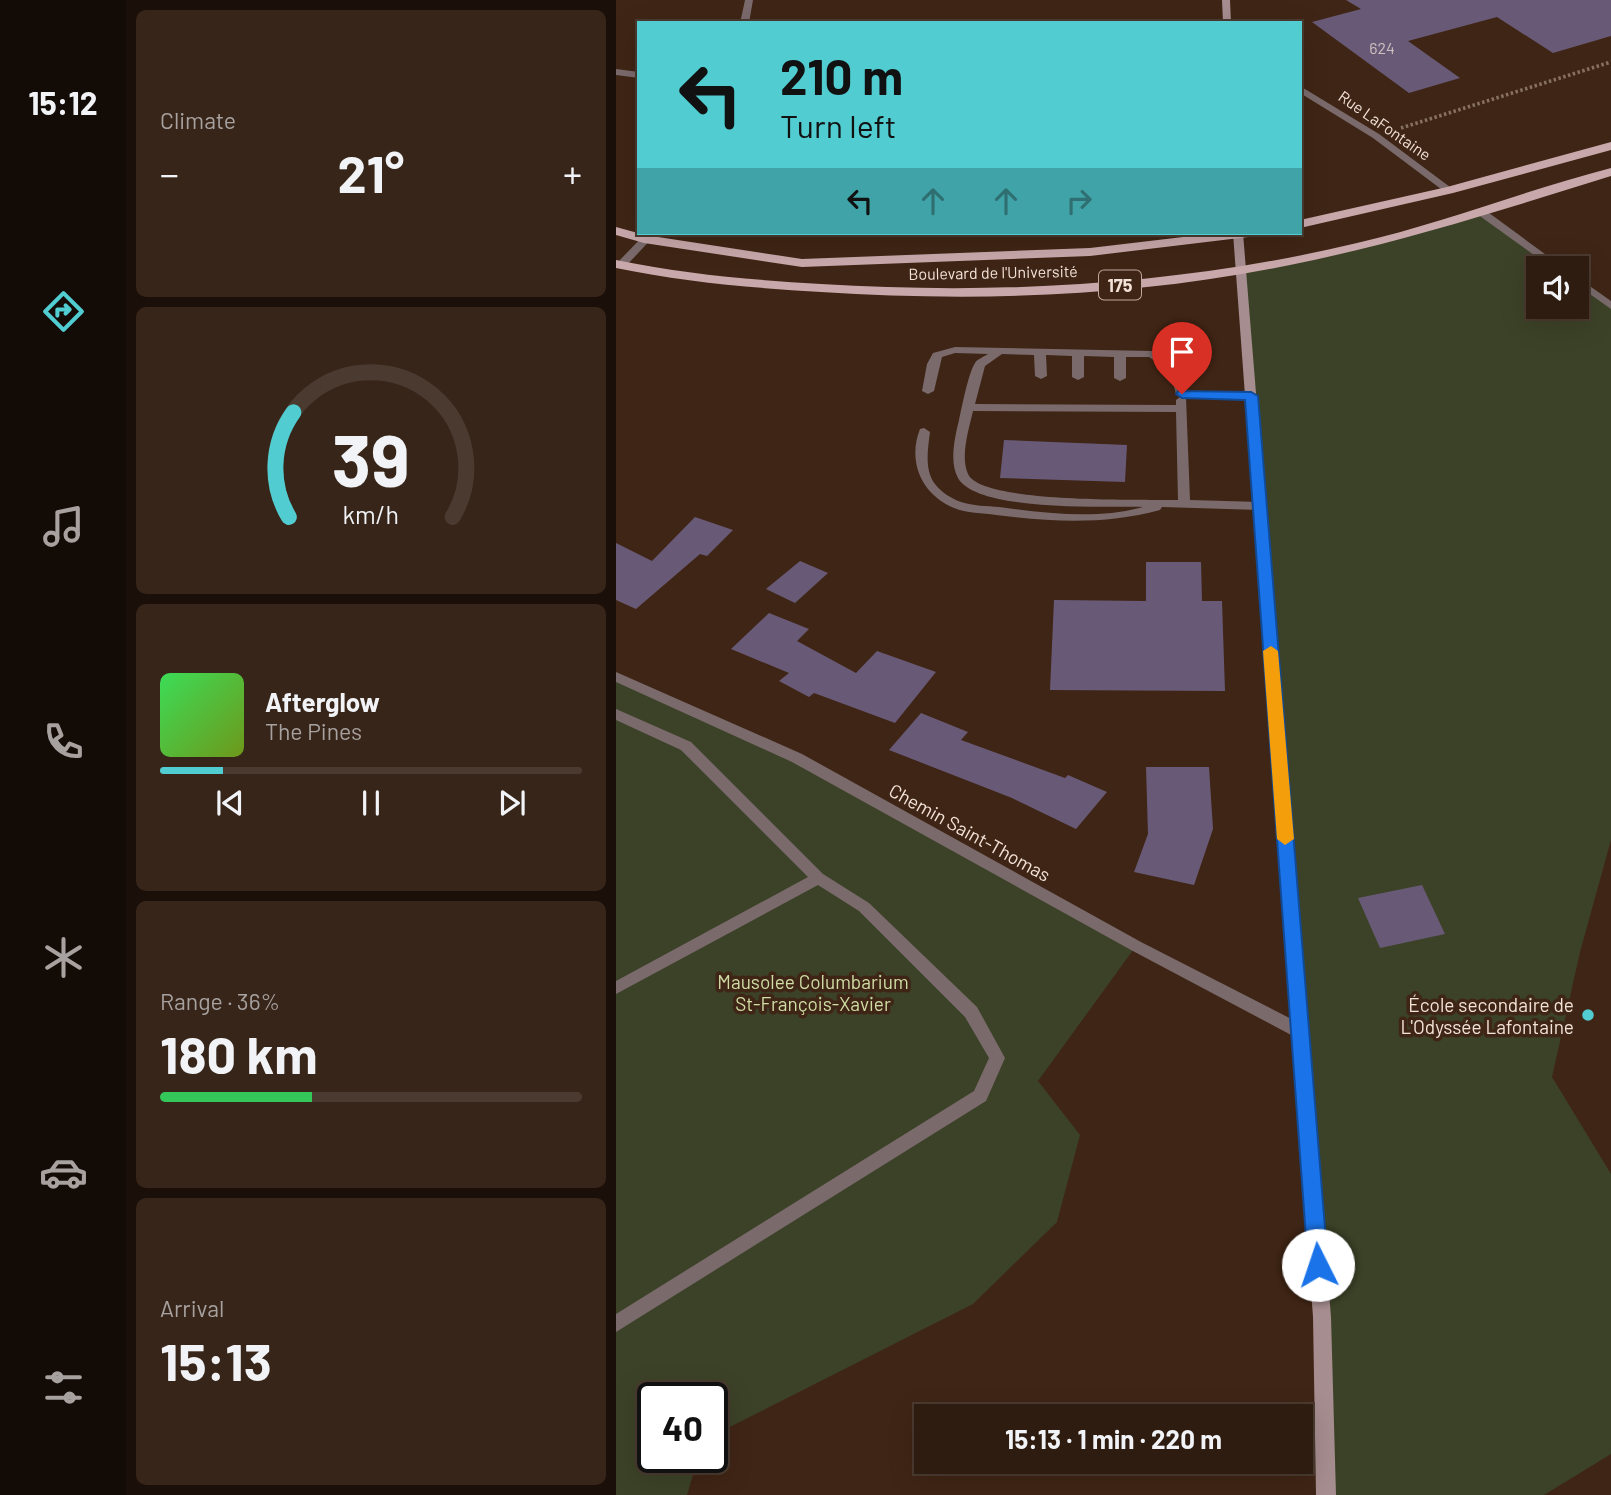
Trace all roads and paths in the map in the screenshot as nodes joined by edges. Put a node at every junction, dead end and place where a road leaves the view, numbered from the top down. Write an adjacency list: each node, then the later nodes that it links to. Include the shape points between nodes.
1 (749, 0): 3 (street)
2 (1226, 0): 4 (street)
3 (744, 21)
4 (1227, 21)
5 (1611, 62): 9 (path)
6 (616, 72): 7 (street)
7 (637, 75)
8 (1302, 90): 9 (street, Rue LaFontaine)
9 (1376, 136): 12 (street, Rue LaFontaine)
10 (1611, 146): 12 (main road)
11 (1611, 172): 13 (main road, Boulevard de l'Université / 175)
12 (1449, 190): 14 (main road)
13 (1481, 212): 20 (street); 22 (main road, Boulevard de l'Université / 175, via 1357,247)
14 (1302, 224)
15 (616, 231): 16 (main road, Boulevard de l'Université / 175)
16 (637, 234)
17 (1225, 235): 19 (main road, Boulevard de l'Université / 175, via 1090,252 802,263)
18 (1241, 235): 22 (street)
19 (648, 236): 21 (street)
20 (1542, 256)
21 (618, 264): 22 (main road, Boulevard de l'Université / 175, via 737,281 942,292 1083,288)
22 (1238, 270): 36 (street)
23 (1589, 289): 24 (street)
24 (1597, 295): 25 (street); 26 (street)
25 (1611, 295)
26 (1611, 306)
27 (1000, 351): 28 (street); 34 (street, via 955,350 937,355); 37 (street, via 980,364)
28 (1040, 352): 29 (street); 31 (street)
29 (1078, 353): 30 (street); 32 (street)
30 (1120, 353): 33 (street); 35 (street, via 1151,354 1169,361 1180,373)
31 (1041, 376)
32 (1078, 377)
33 (1120, 377)
34 (928, 391)
35 (1182, 394): 36 (street); 38 (street)
36 (1251, 396): 42 (street)
37 (969, 407): 38 (street, via 1120,403); 40 (street, via 959,472 968,484 1032,500)
38 (1182, 410): 41 (street)
39 (924, 432): 40 (street, via 920,471 942,498 959,506 1083,516 1133,515)
40 (1163, 503): 41 (street)
41 (1184, 504): 42 (street)
42 (1260, 506): 47 (street)
43 (616, 677): 47 (street, Chemin Saint-Thomas, via 797,758)
44 (616, 714): 45 (street, via 686,746)
45 (818, 878): 46 (street); 48 (street, via 863,907 971,1012 997,1058 986,1083 980,1096)
46 (616, 988)
47 (1300, 1032): 49 (street, via 1322,1317)
48 (616, 1324)
49 (1326, 1495)

